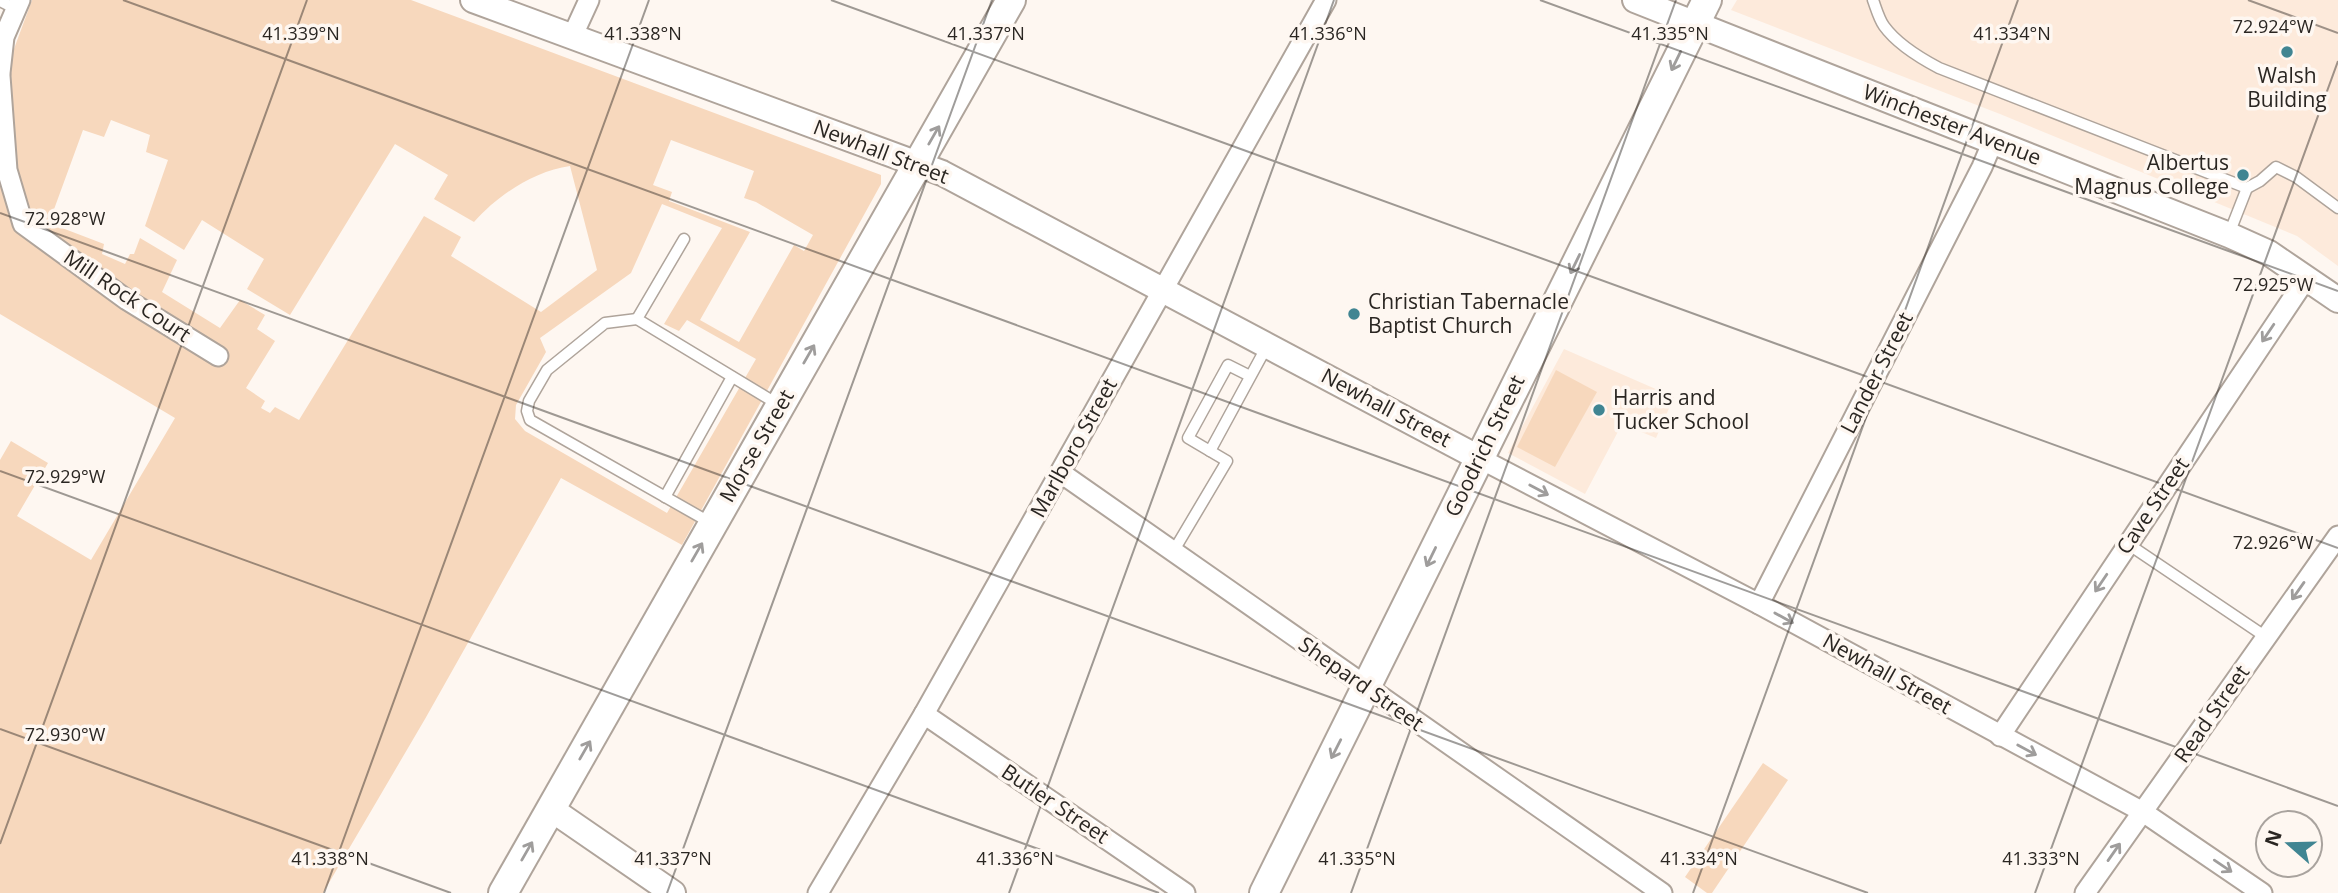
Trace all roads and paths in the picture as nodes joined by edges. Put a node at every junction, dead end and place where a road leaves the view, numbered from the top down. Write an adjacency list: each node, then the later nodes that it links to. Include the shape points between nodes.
1 (473, 0): 9 (street, Newhall Street)
2 (589, 0): 9 (street)
3 (1011, 0): 12 (main road, Morse Street, one-way to 3)
4 (1326, 0): 18 (street, Marlboro Street)
5 (1635, 0): 8 (street, Winchester Avenue)
6 (1872, 0): 13 (lane, via 1891,35 1939,68)
7 (12, 4): 10 (street, Mill Rock Court)
8 (1701, 12): 11 (street, Winchester Avenue); 27 (main road, Goodrich Street, one-way to 27)
9 (572, 37): 12 (street, Newhall Street)
10 (0, 75): 22 (street, Mill Rock Court, via 7,170 23,224 127,300)
11 (1993, 141): 15 (street, Winchester Avenue); 34 (street, Lander Street)
12 (916, 164): 18 (street, Newhall Street, via 942,173); 25 (main road, Morse Street, one-way to 12)
13 (2247, 188): 14 (lane, via 2276,167); 15 (lane)
14 (2338, 208)
15 (2229, 235): 17 (street, Winchester Avenue)
16 (684, 239): 20 (lane)
17 (2307, 277): 19 (street, Winchester Avenue); 32 (street, Cave Street, one-way to 32)
18 (1161, 289): 21 (street, Newhall Street); 28 (street, Marlboro Street)
19 (2338, 300)
20 (637, 319): 24 (lane); 29 (lane, via 605,323 547,370 527,411 530,420)
21 (1267, 345): 23 (lane); 27 (street, Newhall Street)
22 (218, 356)
23 (1250, 376): 26 (lane); 26 (lane, via 1228,365 1188,438)
24 (732, 377): 25 (lane); 29 (lane)
25 (780, 406): 30 (main road, Morse Street)
26 (1210, 451): 33 (lane, via 1227,461)
27 (1479, 458): 34 (street, Newhall Street, one-way to 34); 36 (main road, Goodrich Street, one-way to 36)
28 (1061, 473): 33 (street, Shepard Street); 37 (street, Marlboro Street)
29 (665, 497): 30 (lane)
30 (712, 524): 39 (main road, Morse Street, one-way to 30)
31 (2338, 536): 35 (street, Read Street, one-way to 35)
32 (2128, 544): 35 (lane); 38 (street, Cave Street, one-way to 38)
33 (1173, 552): 36 (street, Shepard Street)
34 (1759, 604): 38 (street, Newhall Street, one-way to 38)
35 (2266, 637): 40 (street, Read Street)
36 (1367, 688): 45 (main road, Goodrich Street, one-way to 45); 46 (street, Shepard Street)
37 (924, 714): 43 (street, Marlboro Street); 44 (street, Butler Street)
38 (2000, 736): 40 (street, Newhall Street, one-way to 40)
39 (551, 809): 41 (main road, Morse Street, one-way to 39); 42 (street)
40 (2143, 812): 47 (street, Read Street, one-way to 40); 48 (street, Newhall Street, one-way to 48)
41 (503, 893)
42 (673, 893)
43 (818, 893)
44 (1185, 893)
45 (1264, 893)
46 (1662, 893)
47 (2085, 893)
48 (2262, 893)

